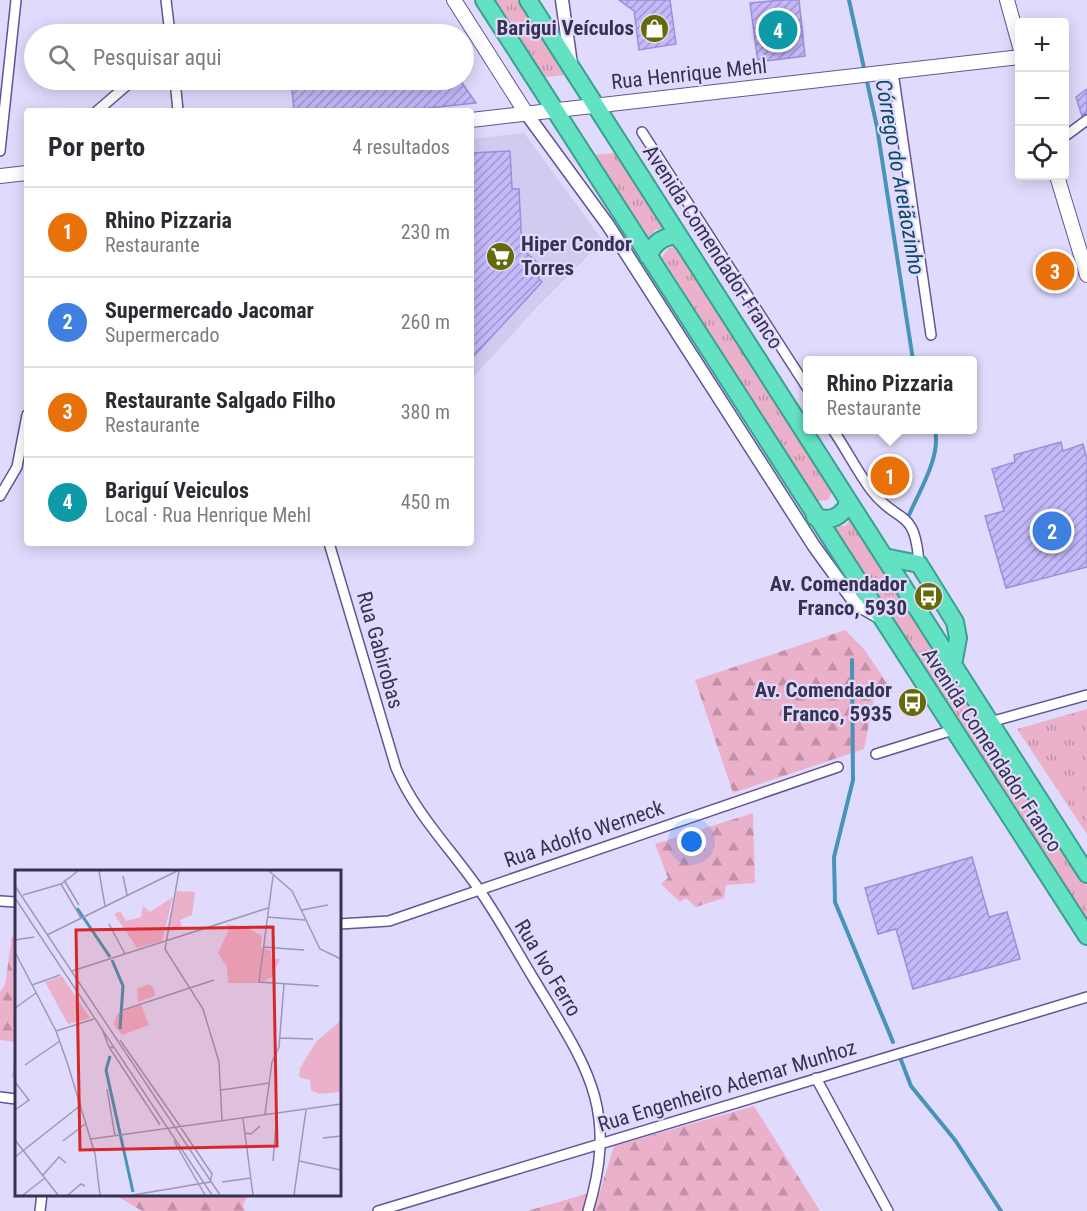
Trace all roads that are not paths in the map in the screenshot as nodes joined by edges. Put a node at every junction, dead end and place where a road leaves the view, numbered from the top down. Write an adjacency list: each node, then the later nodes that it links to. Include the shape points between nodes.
1 (16, 0): 26 (street)
2 (166, 0): 8 (street)
3 (454, 0): 9 (main road, Avenida Comendador Franco)
4 (484, 0): 20 (highway, Avenida Comendador Franco)
5 (528, 0): 13 (highway, Avenida Comendador Franco)
6 (562, 0): 13 (street, Avenida Comendador Franco)
7 (1007, 0): 10 (main road)
8 (169, 24)
9 (469, 24)
10 (1015, 29)
11 (474, 31): 21 (main road, Avenida Comendador Franco)
12 (1015, 58): 14 (main road, Rua Henrique Mehl)
13 (572, 68): 17 (highway, Avenida Comendador Franco)
14 (893, 72): 17 (main road, Rua Henrique Mehl); 34 (street)
15 (121, 90): 18 (street)
16 (176, 90): 19 (street)
17 (596, 106): 20 (main road, Rua Henrique Mehl); 31 (highway, Avenida Comendador Franco)
18 (100, 108)
19 (178, 108)
20 (555, 110): 21 (main road, Rua Henrique Mehl); 32 (highway, Avenida Comendador Franco)
21 (526, 113): 22 (main road, Rua Henrique Mehl); 46 (street, Avenida Comendador Franco, via 608,225 820,555 856,604)
22 (474, 120)
23 (1087, 120): 25 (street)
24 (642, 132): 35 (street, Avenida Comendador Franco)
25 (1069, 134)
26 (0, 151)
27 (24, 173): 28 (main road)
28 (0, 176)
29 (1059, 180): 30 (main road)
30 (1083, 242): 33 (main road)
31 (683, 243): 32 (highway, via 676,235 663,237); 37 (highway, Avenida Comendador Franco)
32 (648, 256): 42 (highway, Avenida Comendador Franco)
33 (1087, 275)
34 (931, 335)
35 (803, 383)
36 (24, 429): 40 (street, via 16,467)
37 (803, 430)
38 (805, 434): 41 (highway, Avenida Comendador Franco)
39 (836, 434): 45 (street, via 871,490 914,529)
40 (0, 496)
41 (847, 499): 42 (highway, via 847,507 840,516 828,520); 44 (highway, Avenida Comendador Franco)
42 (815, 517): 46 (highway, Avenida Comendador Franco)
43 (330, 546): 53 (street, Rua Gabirobas)
44 (884, 557): 45 (highway); 47 (highway, Avenida Comendador Franco)
45 (919, 564): 47 (highway, via 955,622 958,638)
46 (879, 617): 50 (highway, Avenida Comendador Franco)
47 (953, 665): 49 (highway, Avenida Comendador Franco)
48 (1087, 694): 49 (street)
49 (990, 722): 54 (highway, Avenida Comendador Franco)
50 (953, 730): 51 (street); 59 (highway, Avenida Comendador Franco)
51 (876, 754)
52 (838, 767): 55 (street, Rua Adolfo Werneck)
53 (396, 768): 55 (street, Rua Ivo Ferro, via 406,793)
54 (1087, 874)
55 (479, 888): 58 (street, Rua Adolfo Werneck, via 389,921); 64 (street, Rua Ivo Ferro, via 581,1057 597,1100)
56 (0, 901): 57 (street)
57 (15, 902)
58 (340, 924)
59 (1086, 933)
60 (1087, 997): 61 (street, Rua Engenheiro Ademar Munhoz)
61 (816, 1078): 64 (street, Rua Engenheiro Ademar Munhoz); 69 (street)
62 (0, 1097): 63 (street)
63 (15, 1099)
64 (603, 1143): 67 (street, Rua Engenheiro Ademar Munhoz); 68 (street, Rua Ivo Ferro)
65 (42, 1196): 66 (street)
66 (40, 1211)
67 (378, 1211)
68 (588, 1211)
69 (888, 1211)

